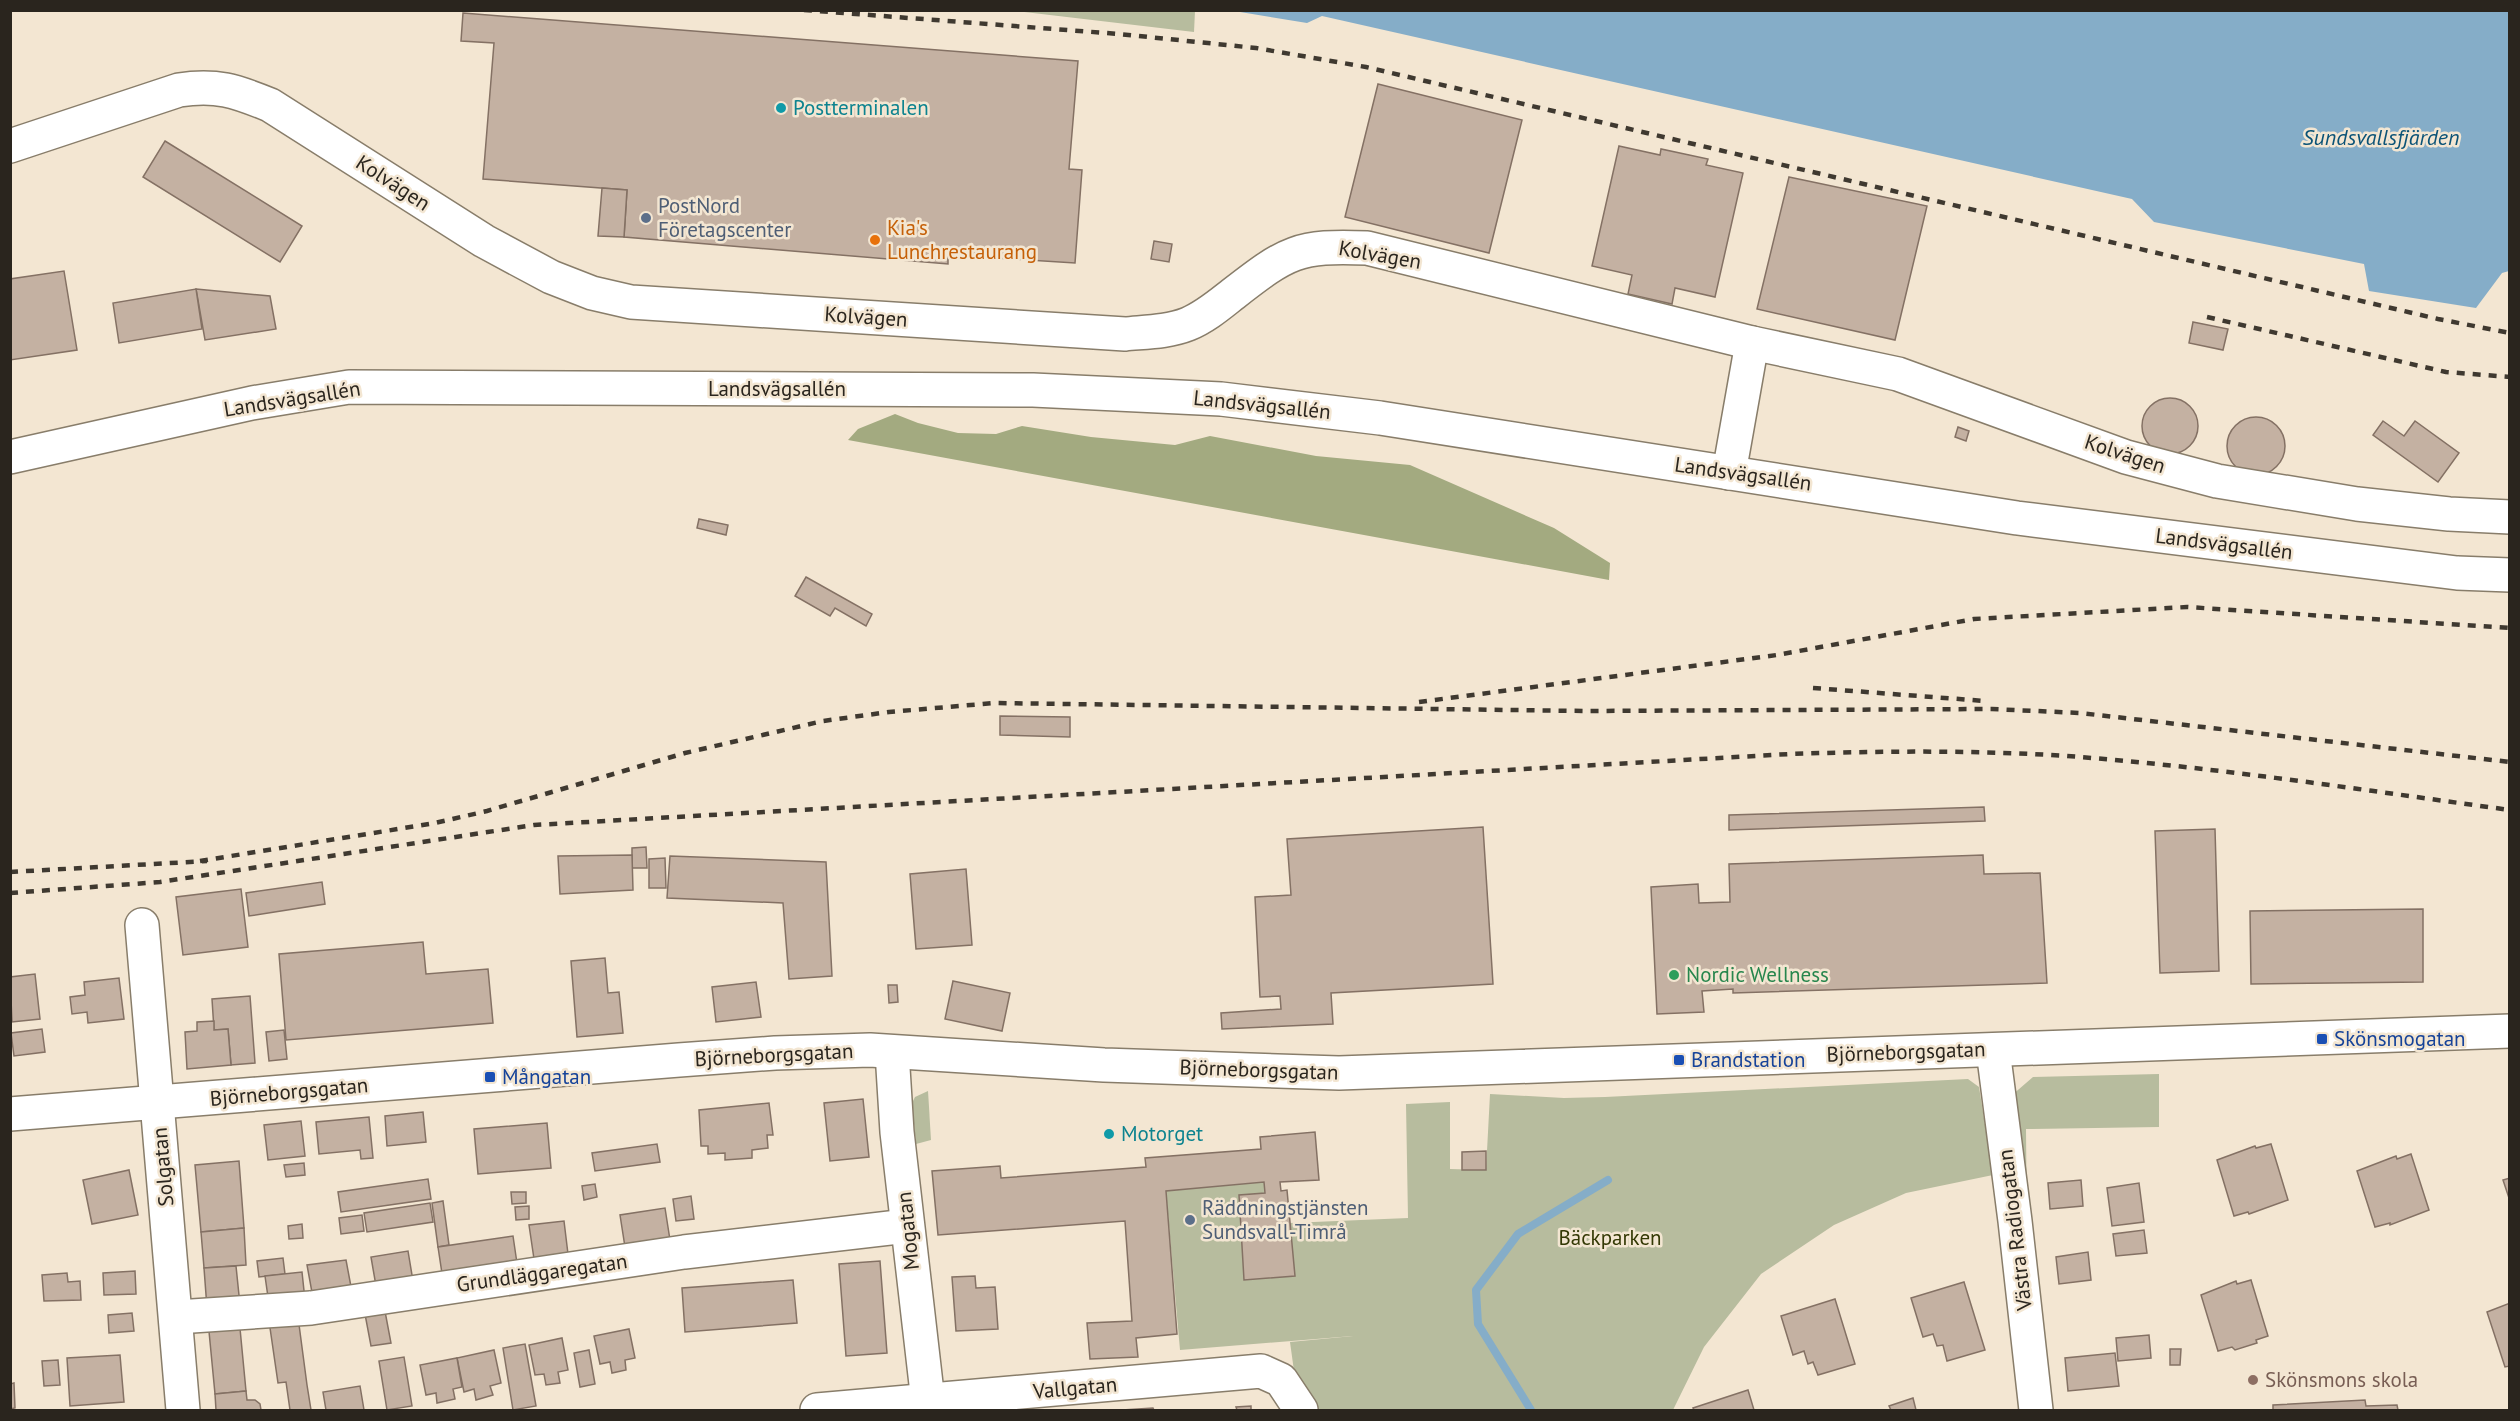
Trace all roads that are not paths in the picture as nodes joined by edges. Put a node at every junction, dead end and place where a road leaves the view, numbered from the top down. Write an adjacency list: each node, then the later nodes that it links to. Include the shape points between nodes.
1 (10, 146): 2 (main road, Kolvägen, via 179,90 202,86 240,93 270,105 484,241 551,277 592,293 631,302 1125,334 1187,325 1272,263 1301,250 1328,246 1367,248)
2 (1752, 343): 4 (main road); 5 (main road, Kolvägen, via 1898,374 2126,457 2217,481 2356,504)
3 (10, 458): 4 (main road, Landsvägsallén, via 252,403 349,387 1033,390 1221,399 1380,418)
4 (1729, 473): 6 (main road, Landsvägsallén, via 2017,518 2457,573)
5 (2510, 517)
6 (2510, 575)
7 (142, 925): 11 (main road, Solgatan)
8 (2510, 1031): 9 (main road, Björneborgsgatan)
9 (1993, 1050): 10 (main road, Björneborgsgatan, via 1339,1073 1104,1065); 19 (main road, Västra Radiogatan)
10 (892, 1052): 11 (main road, Björneborgsgatan, via 765,1054); 13 (main road, Mogatan)
11 (158, 1103): 12 (main road, Björneborgsgatan); 14 (main road, Solgatan)
12 (10, 1114)
13 (907, 1226): 14 (main road, Grundläggaregatan, via 684,1252 311,1308); 15 (main road, Mogatan)
14 (177, 1317): 16 (main road, Solgatan)
15 (928, 1406): 17 (main road, Vallgatan); 18 (main road, Vallgatan, via 1261,1371 1281,1380)
16 (183, 1410)
17 (817, 1410)
18 (1301, 1410)
19 (2036, 1410)

